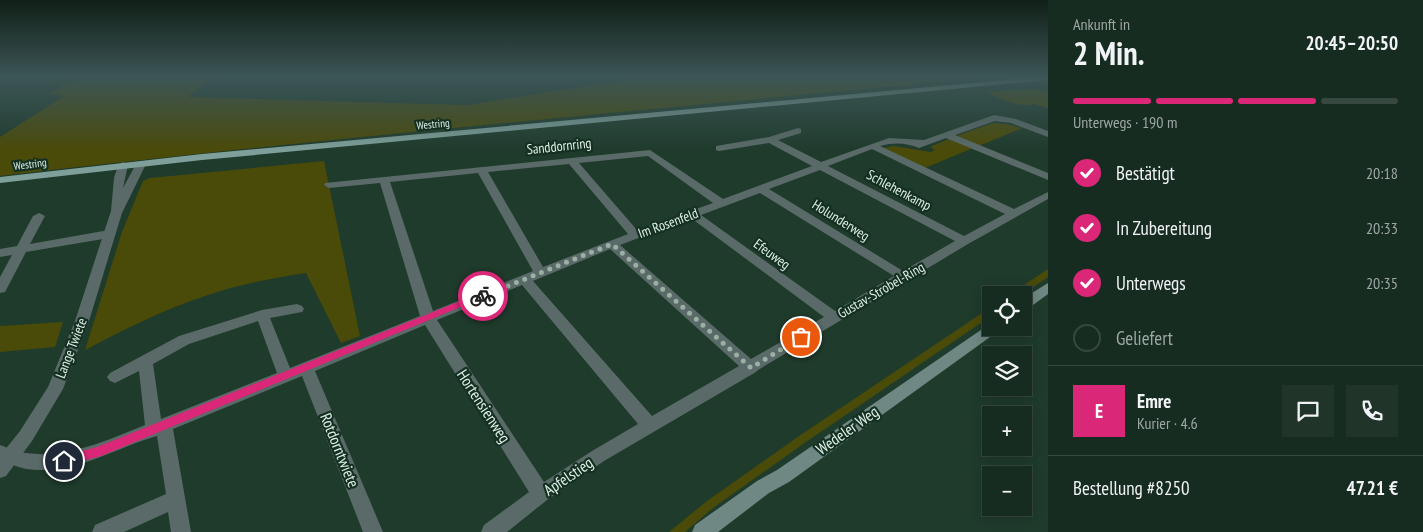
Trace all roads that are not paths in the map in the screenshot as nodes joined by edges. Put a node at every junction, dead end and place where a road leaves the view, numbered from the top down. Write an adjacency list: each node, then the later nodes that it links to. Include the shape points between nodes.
1 (797, 102): 9 (main road, Westring)
2 (798, 131): 5 (street)
3 (1048, 134): 4 (street, Im Rosenfeld, via 1013,121 994,118)
4 (949, 136): 6 (street, Im Rosenfeld, via 921,145); 13 (street)
5 (770, 140): 7 (street); 11 (street)
6 (877, 144): 11 (street, Im Rosenfeld); 22 (street)
7 (719, 148)
8 (571, 160): 12 (street, Sanddornring); 19 (street, Sanddornring, via 650,153); 25 (street)
9 (141, 164): 10 (main road, Westring); 20 (street, Lange Twiete)
10 (123, 166): 15 (main road, Westring); 20 (street, Lange Twiete)
11 (820, 166): 17 (street, Im Rosenfeld); 26 (street, Schlehenkamp)
12 (481, 169): 14 (street, Sanddornring); 30 (street)
13 (1048, 177)
14 (384, 179): 16 (street, Sanddornring); 39 (street)
15 (0, 180)
16 (329, 184)
17 (761, 189): 19 (street, Im Rosenfeld); 31 (street, Holunderweg)
18 (1048, 195): 22 (street, Gustav-Strobel-Ring)
19 (722, 203): 21 (street, Im Rosenfeld)
20 (116, 213): 24 (street, Lange Twiete)
21 (692, 214): 25 (street, Im Rosenfeld); 38 (street, Efeuweg)
22 (1015, 214): 26 (street, Gustav-Strobel-Ring)
23 (39, 216): 28 (street)
24 (108, 234): 28 (street); 48 (street, Lange Twiete, via 82,321 55,389 42,413)
25 (635, 235): 27 (street, Im Rosenfeld)
26 (964, 241): 31 (street, Gustav-Strobel-Ring)
27 (612, 244): 30 (street, Im Rosenfeld); 43 (street)
28 (21, 249): 29 (street); 34 (street)
29 (0, 253)
30 (540, 272): 32 (street, Im Rosenfeld)
31 (904, 277): 38 (street, Gustav-Strobel-Ring)
32 (524, 279): 39 (street, Im Rosenfeld); 46 (street)
33 (1048, 287): 35 (main road)
34 (0, 288)
35 (1032, 299)
36 (297, 309): 37 (street)
37 (262, 315): 41 (street, via 184,340); 44 (street)
38 (834, 317): 43 (street, Gustav-Strobel-Ring)
39 (428, 318): 42 (street, Im Rosenfeld); 50 (street, Hortensienweg)
40 (982, 335): 56 (main road, Wedeler Weg)
41 (144, 360): 45 (street); 47 (street)
42 (306, 368): 44 (street, Im Rosenfeld); 54 (street, Rotdorntwiete)
43 (751, 368): 46 (street, Gustav-Strobel-Ring)
44 (286, 376): 47 (street, Im Rosenfeld)
45 (115, 377)
46 (650, 426): 50 (street, Apfelstieg)
47 (159, 427): 48 (street, Im Rosenfeld, via 97,452 64,461 25,461); 51 (street)
48 (6, 455): 49 (street, Lange Twiete)
49 (0, 470)
50 (541, 494): 55 (street, Apfelstieg)
51 (176, 499): 52 (street); 53 (street)
52 (102, 532)
53 (181, 532)
54 (373, 532)
55 (491, 532)
56 (702, 532)

